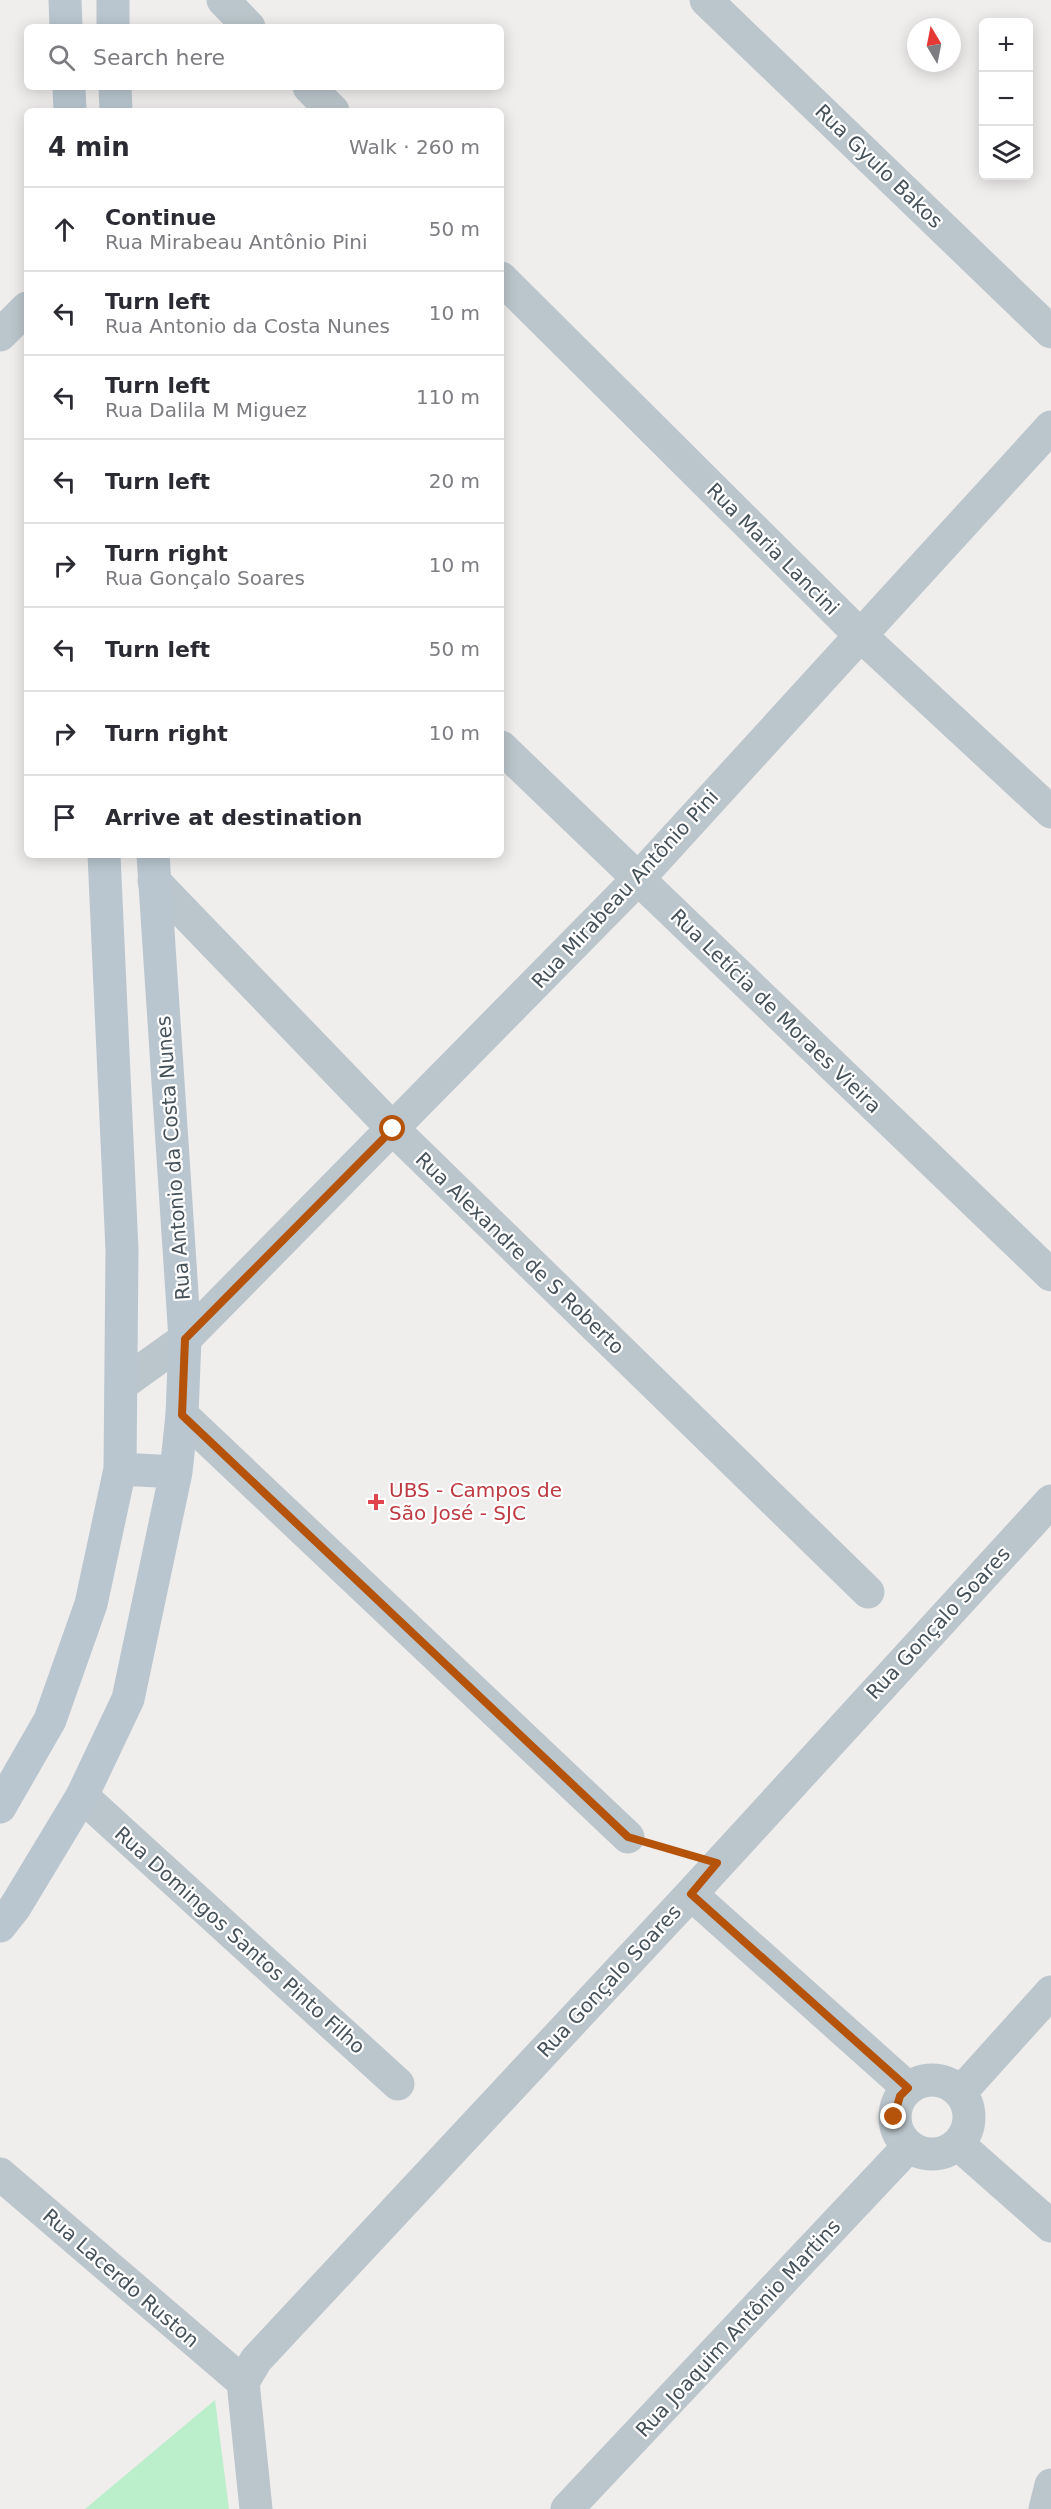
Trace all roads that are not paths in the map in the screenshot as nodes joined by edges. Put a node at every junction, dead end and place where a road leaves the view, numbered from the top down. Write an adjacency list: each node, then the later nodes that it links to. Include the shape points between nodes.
1 (65, 0): 5 (main road)
2 (113, 0): 6 (main road)
3 (223, 0): 7 (street)
4 (706, 0): 16 (street, Rua Gyulo Bakos)
5 (66, 24)
6 (113, 24)
7 (246, 24)
8 (69, 90): 11 (main road)
9 (115, 90): 12 (main road)
10 (312, 90): 13 (street)
11 (70, 108)
12 (116, 108)
13 (330, 108)
14 (504, 281): 19 (street, Rua Maria Lancini)
15 (24, 311): 17 (street)
16 (1051, 332)
17 (0, 335)
18 (1051, 427): 19 (street, Rua Mirabeau Antônio Pini)
19 (860, 635): 21 (street, Rua Maria Lancini); 24 (street, Rua Mirabeau Antônio Pini)
20 (504, 750): 24 (street, Rua Letícia de Moraes Vieira)
21 (1051, 812)
22 (104, 858): 28 (main road, via 122,1250)
23 (153, 868): 25 (street, Rua Alexandre de S Roberto); 27 (main road, Rua Antonio da Costa Nunes)
24 (638, 879): 25 (street, Rua Mirabeau Antônio Pini); 26 (street, Rua Letícia de Moraes Vieira)
25 (393, 1129): 27 (street, Rua Mirabeau Antônio Pini); 33 (street, Rua Alexandre de S Roberto)
26 (1051, 1275)
27 (185, 1339): 28 (street, Rua Mirabeau Antônio Pini); 29 (main road, Rua Antonio da Costa Nunes)
28 (122, 1384): 30 (main road)
29 (182, 1415): 31 (main road, Rua Antonio da Costa Nunes); 36 (street)
30 (120, 1469): 31 (main road); 35 (main road, via 91,1604 50,1720)
31 (176, 1472): 34 (main road, Rua Antonio da Costa Nunes, via 128,1699)
32 (1051, 1501): 37 (street, Rua Gonçalo Soares)
33 (868, 1592)
34 (82, 1796): 38 (main road, Rua Antonio da Costa Nunes); 40 (street, Rua Domingos Santos Pinto Filho)
35 (0, 1807)
36 (628, 1837)
37 (691, 1894): 41 (street); 47 (street, Rua Gonçalo Soares, via 256,2360)
38 (0, 1926)
39 (1051, 1992): 42 (street)
40 (398, 2085)
41 (908, 2088): 42 (street, via 929,2079 941,2080); 44 (street, via 900,2096 894,2117 901,2138)
42 (960, 2093): 43 (street, via 967,2102 969,2124)
43 (958, 2144): 44 (street, via 939,2154); 46 (street)
44 (909, 2146): 50 (street, Rua Joaquim Antônio Martins)
45 (0, 2174): 47 (street, Rua Lacerdo Ruston)
46 (1051, 2226)
47 (243, 2382): 49 (street)
48 (1051, 2485): 51 (street)
49 (256, 2509)
50 (567, 2509)
51 (1045, 2509)

